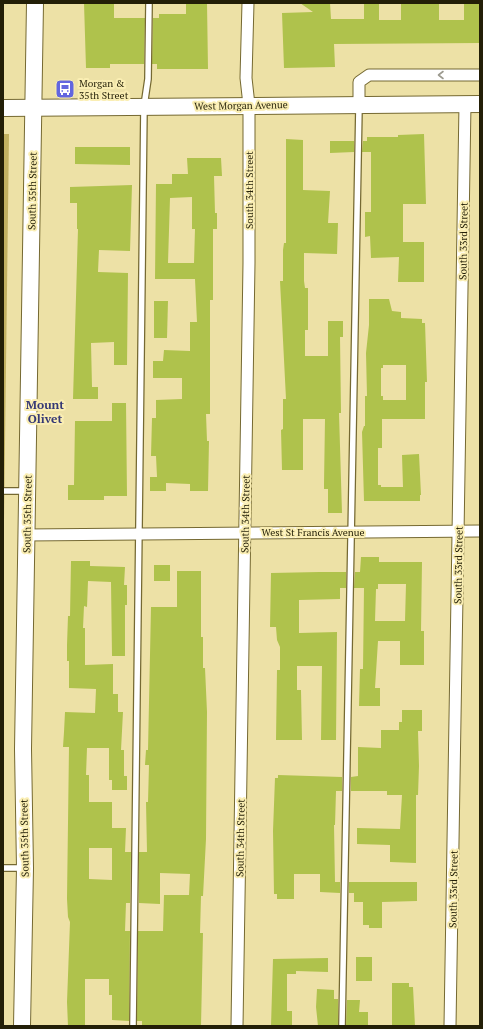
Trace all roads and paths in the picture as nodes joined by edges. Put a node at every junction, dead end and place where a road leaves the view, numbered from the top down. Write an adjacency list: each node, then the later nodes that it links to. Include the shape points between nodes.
1 (35, 3): 10 (main road, South 35th Street)
2 (149, 3): 8 (lane, via 148,79)
3 (248, 3): 7 (street, South 34th Street, via 246,78)
4 (480, 75): 5 (street, one-way to 5, via 369,76 359,82)
5 (359, 104): 6 (main road, West Morgan Avenue); 7 (main road, West Morgan Avenue); 13 (lane)
6 (472, 104): 14 (street, South 33rd Street)
7 (249, 105): 8 (main road, West Morgan Avenue); 16 (street, South 34th Street)
8 (144, 106): 10 (main road, West Morgan Avenue); 17 (lane)
9 (3, 108): 10 (main road, West Morgan Avenue)
10 (33, 108): 12 (main road, South 35th Street)
11 (3, 491): 12 (lane)
12 (27, 491): 18 (main road, South 35th Street)
13 (351, 531): 14 (street, West St Francis Avenue); 16 (street, West St Francis Avenue); 24 (lane)
14 (459, 531): 15 (street, West St Francis Avenue); 25 (street, South 33rd Street)
15 (480, 531)
16 (245, 532): 17 (street, West St Francis Avenue); 23 (street, South 34th Street)
17 (138, 534): 18 (street, West St Francis Avenue); 22 (lane)
18 (26, 535): 20 (main road, South 35th Street, via 23,749)
19 (3, 868): 20 (lane)
20 (25, 868): 21 (main road, South 35th Street)
21 (22, 1026)
22 (133, 1026)
23 (237, 1026)
24 (342, 1026)
25 (450, 1026)

